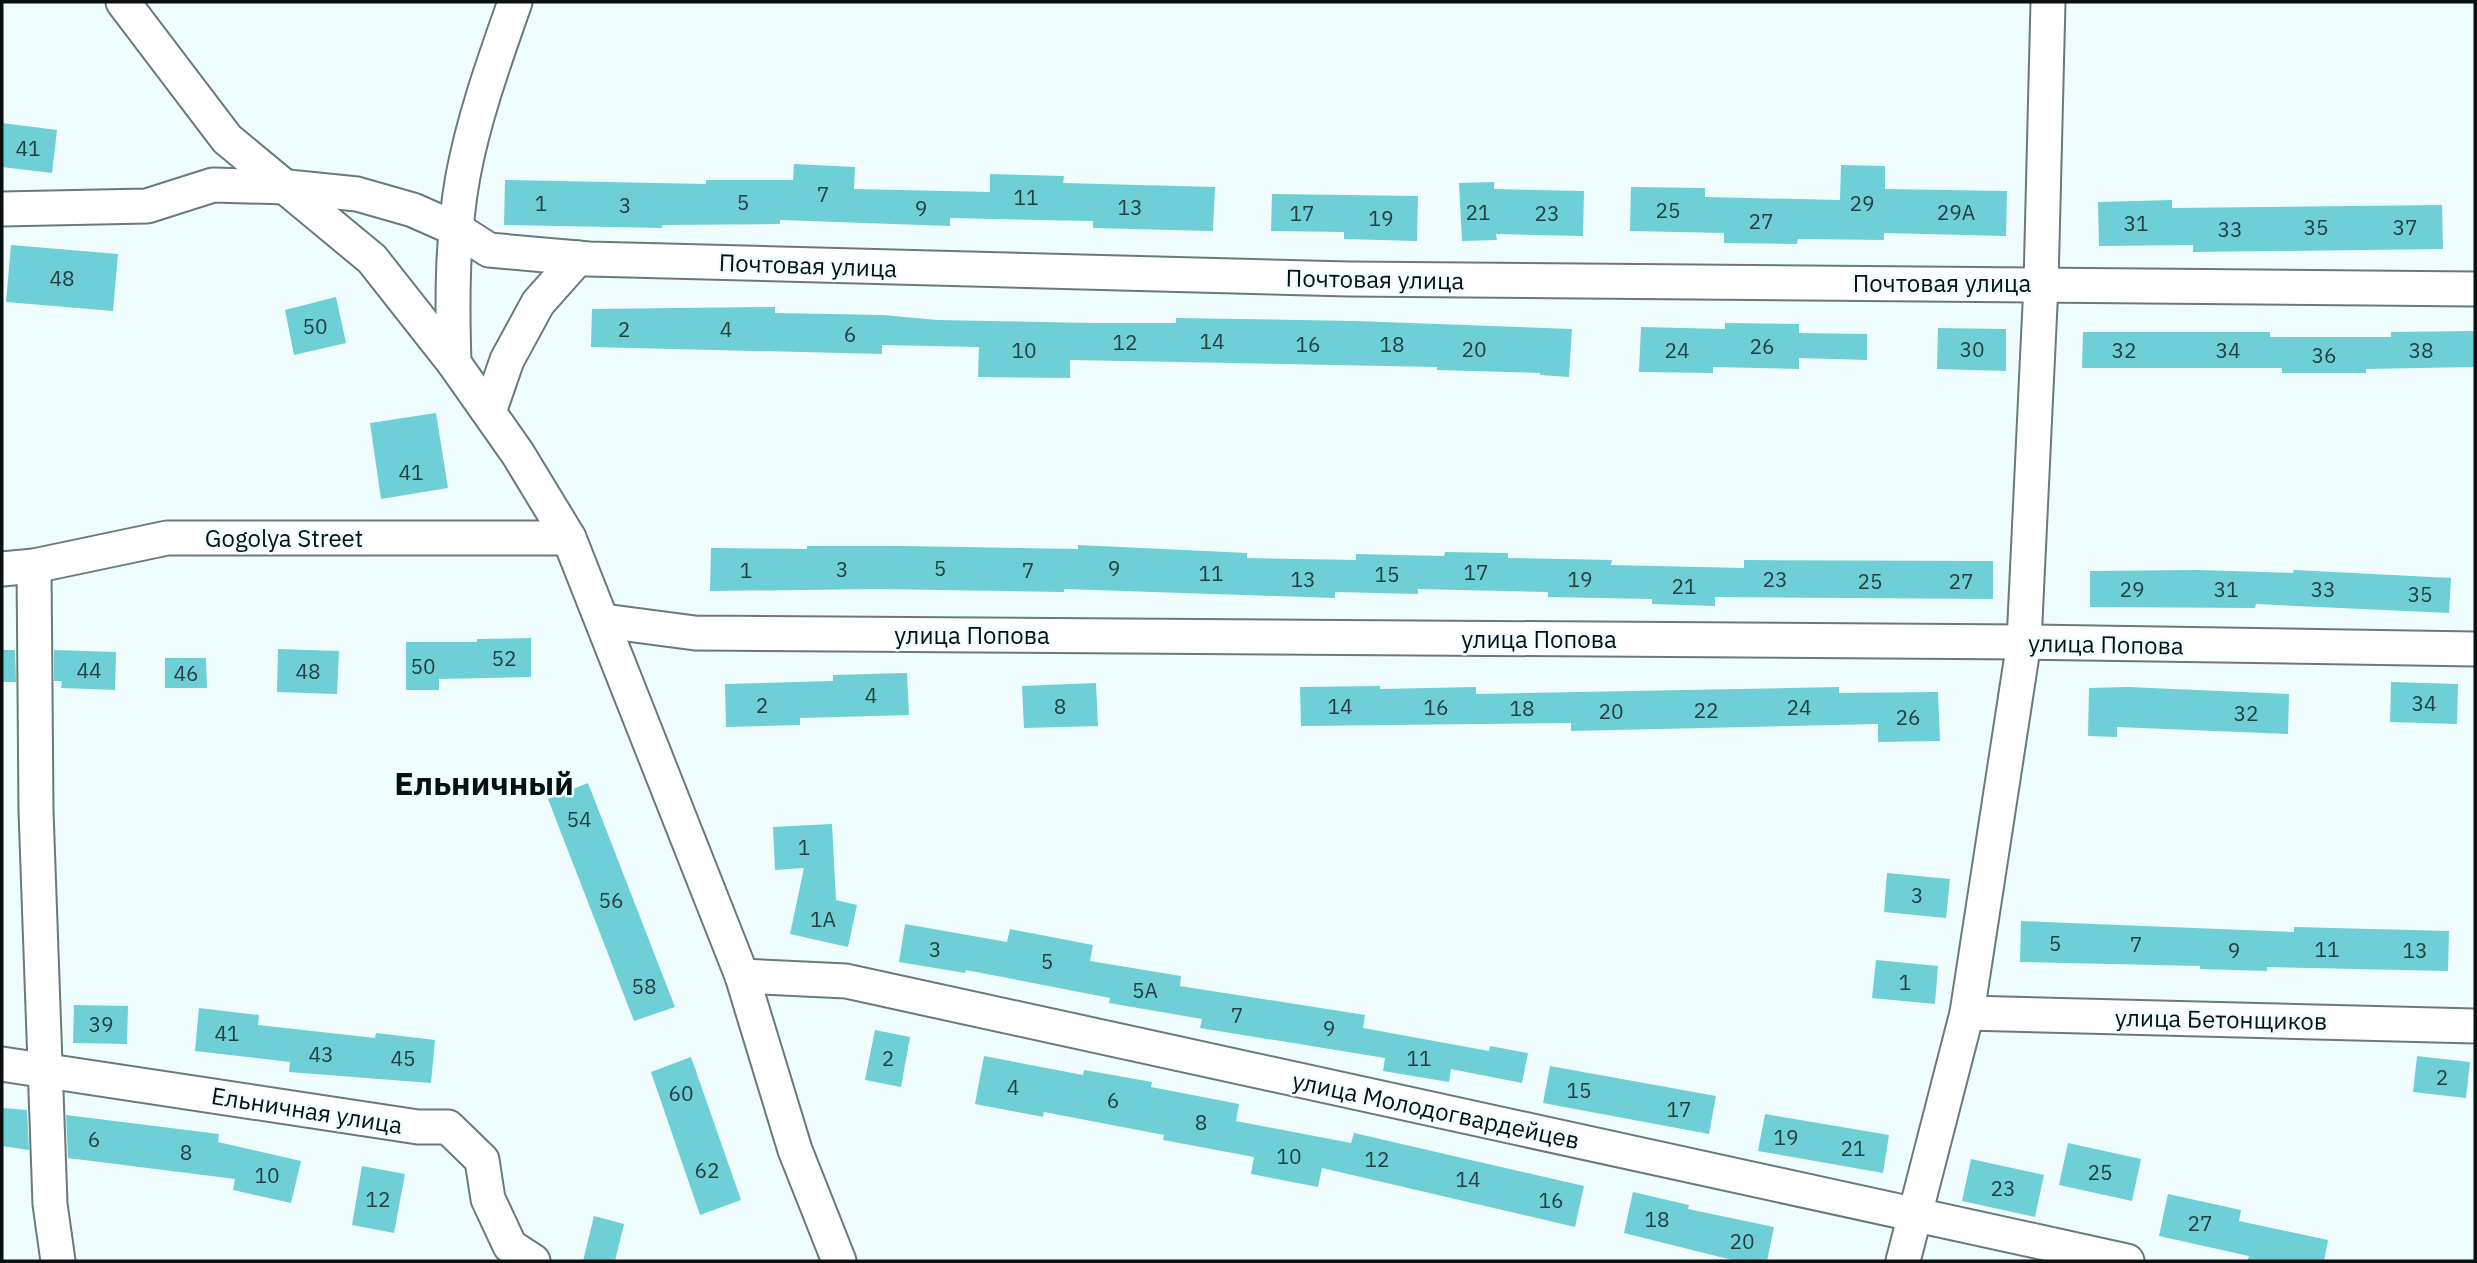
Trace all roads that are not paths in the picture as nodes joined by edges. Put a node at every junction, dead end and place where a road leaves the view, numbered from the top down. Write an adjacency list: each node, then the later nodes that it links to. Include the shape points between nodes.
1 (123, 2): 4 (street, via 227,139)
2 (515, 2): 6 (street, via 481,105 463,176)
3 (2048, 2): 8 (street)
4 (289, 187): 5 (street, Почтовая улица, via 212,185 148,205); 6 (street, Почтовая улица, via 357,194 413,210); 10 (street, via 372,259)
5 (2, 209)
6 (456, 229): 7 (street, Почтовая улица, via 489,250); 10 (street)
7 (578, 258): 8 (street, Почтовая улица, via 1349,279); 11 (street, via 538,303 507,360)
8 (2041, 284): 9 (street, Почтовая улица); 16 (street)
9 (2475, 289)
10 (454, 363): 11 (street)
11 (489, 412): 12 (street)
12 (569, 538): 13 (street, Gogolya Street, via 167,538); 15 (street)
13 (34, 565): 14 (street, Gogolya Street); 22 (street, via 36,811)
14 (2, 569)
15 (604, 621): 16 (street, улица Попова, via 695,633); 18 (street)
16 (2024, 642): 17 (street, улица Попова); 19 (street)
17 (2475, 649)
18 (742, 976): 23 (street, улица Молодогвардейцев, via 846,981); 26 (street, via 795,1150)
19 (1967, 1013): 20 (street, улица Бетонщиков); 23 (street)
20 (2475, 1026)
21 (2, 1064): 22 (street, Ельничная улица)
22 (46, 1071): 24 (street, via 50,1204); 25 (street, Ельничная улица, via 418,1128 447,1128 482,1160 488,1199 510,1246)
23 (1913, 1214): 27 (street); 28 (street, улица Молодогвардейцев)
24 (58, 1261)
25 (533, 1261)
26 (839, 1261)
27 (1903, 1261)
28 (2127, 1261)

